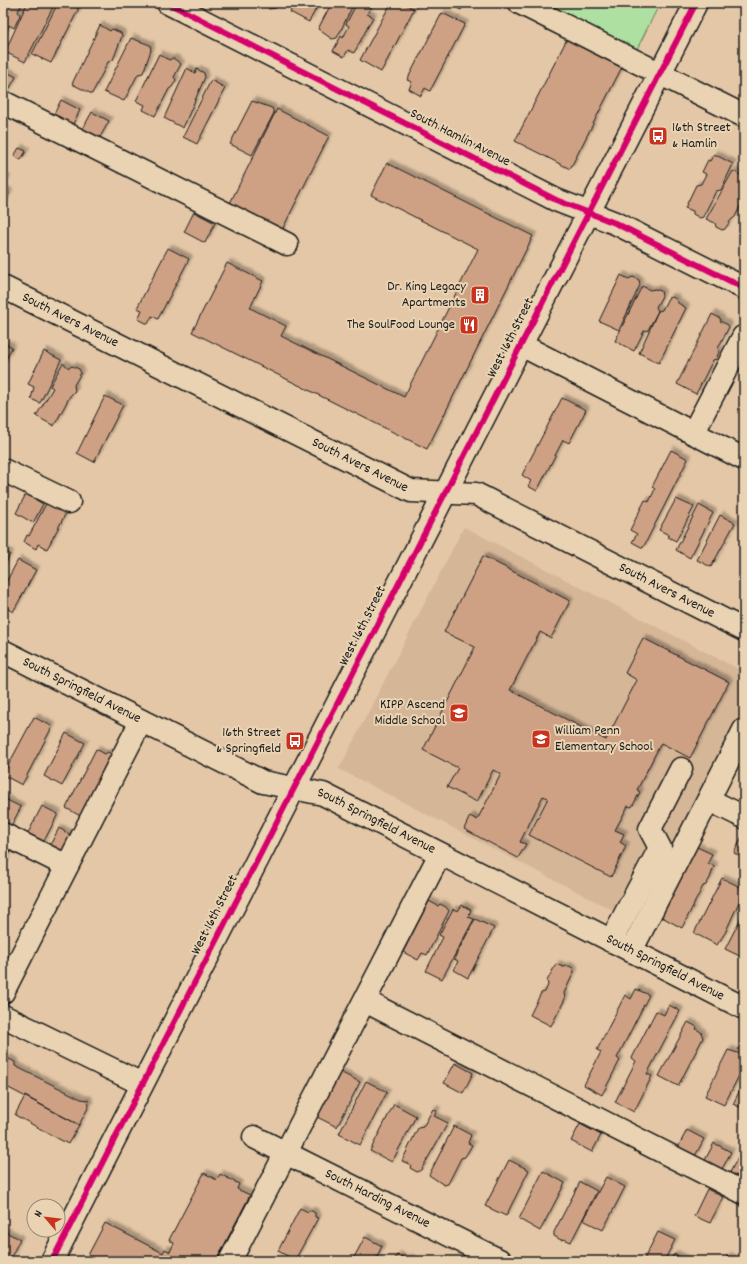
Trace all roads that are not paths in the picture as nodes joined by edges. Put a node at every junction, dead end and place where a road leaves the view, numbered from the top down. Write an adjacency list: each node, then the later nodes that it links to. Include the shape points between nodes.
1 (168, 3): 7 (street, South Hamlin Avenue, via 556,200)
2 (520, 3): 4 (street)
3 (696, 3): 4 (street, West 16th Street)
4 (660, 73): 6 (street); 7 (street, West 16th Street)
5 (3, 102): 8 (street)
6 (744, 116)
7 (589, 213): 10 (street, South Hamlin Avenue, via 615,223); 12 (street, West 16th Street)
8 (287, 244)
9 (3, 287): 16 (street, South Avers Avenue, via 411,491)
10 (744, 288)
11 (743, 337): 13 (street)
12 (521, 345): 13 (street); 16 (street, West 16th Street)
13 (694, 433): 14 (street)
14 (744, 459)
15 (3, 470): 17 (street)
16 (445, 493): 18 (street, South Avers Avenue, via 476,494); 23 (street, West 16th Street)
17 (69, 502)
18 (744, 630)
19 (3, 651): 20 (street, South Springfield Avenue)
20 (141, 721): 23 (street, South Springfield Avenue, via 264,782); 28 (street)
21 (744, 730): 24 (street)
22 (681, 769): 29 (street, via 650,829 660,848)
23 (294, 788): 27 (street, South Springfield Avenue, via 323,794); 35 (street, West 16th Street)
24 (709, 800): 25 (street); 30 (street)
25 (744, 817)
26 (3, 834): 28 (street)
27 (440, 854): 29 (street, South Springfield Avenue); 32 (street)
28 (67, 866): 31 (street)
29 (611, 941): 30 (street, South Springfield Avenue)
30 (631, 951): 33 (street, South Springfield Avenue)
31 (3, 992)
32 (364, 1001): 37 (street); 38 (street)
33 (744, 1008)
34 (3, 1016): 35 (street)
35 (142, 1084): 39 (street, West 16th Street)
36 (254, 1137): 37 (street, South Harding Avenue)
37 (286, 1153): 40 (street); 41 (street, South Harding Avenue)
38 (744, 1193)
39 (52, 1261)
40 (230, 1261)
41 (501, 1261)

